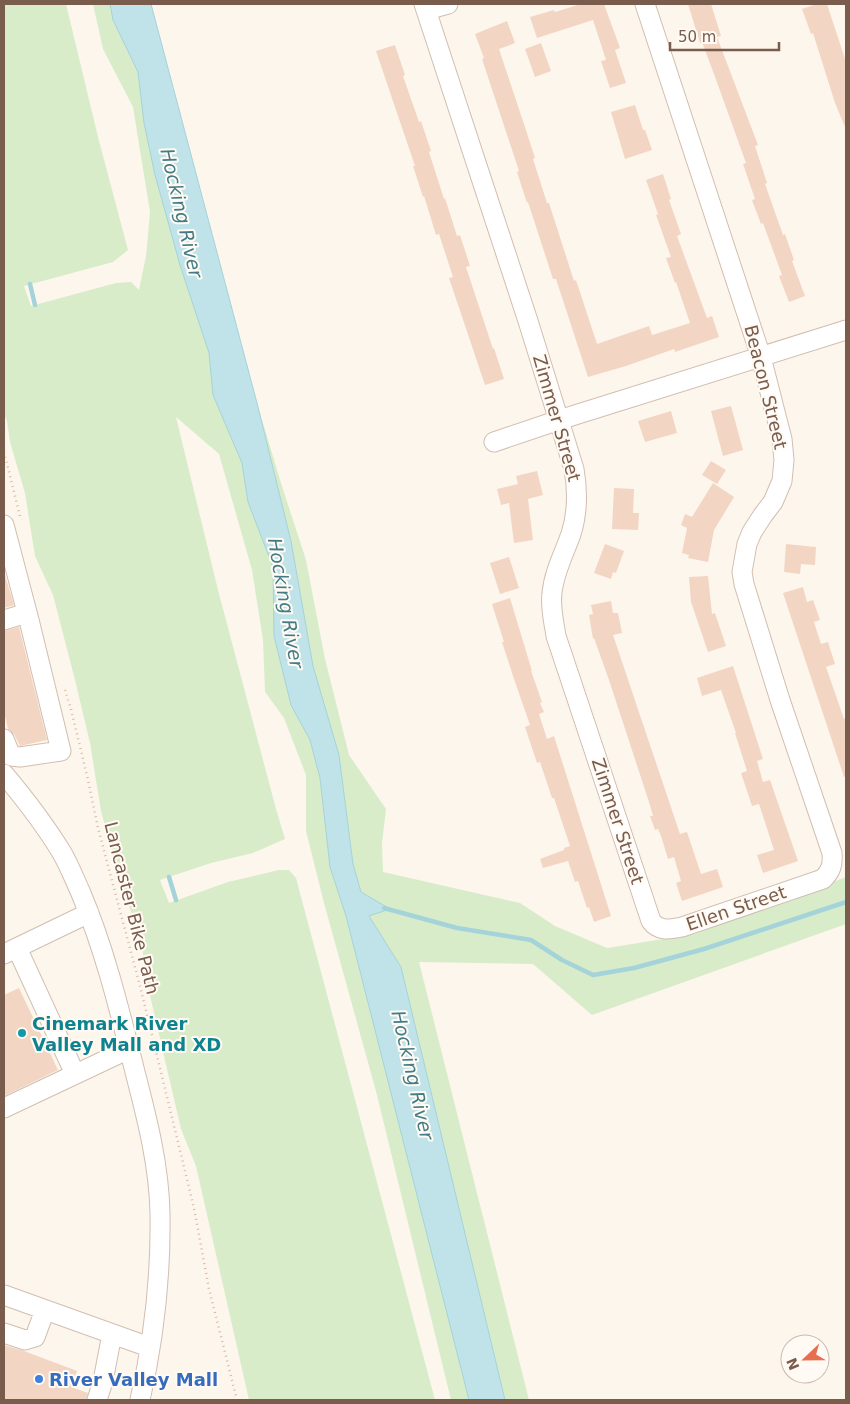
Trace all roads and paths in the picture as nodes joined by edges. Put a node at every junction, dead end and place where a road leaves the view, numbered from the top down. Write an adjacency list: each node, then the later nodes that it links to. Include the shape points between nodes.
1 (448, 4): 3 (street)
2 (645, 4): 5 (street, Beacon Street)
3 (425, 7): 6 (street, Zimmer Street)
4 (846, 330): 5 (street)
5 (761, 357): 6 (street); 16 (street, Beacon Street, via 782,439 784,460 778,492 752,532 742,572 780,700 832,854 830,873)
6 (559, 420): 7 (street); 18 (street, Zimmer Street, via 574,469 577,503 571,534 555,577 552,615 556,636)
7 (494, 442)
8 (4, 452): 9 (path)
9 (12, 522): 10 (street)
10 (8, 556): 11 (street)
11 (28, 613): 12 (street); 14 (street, via 61,752 20,757)
12 (4, 620)
13 (63, 686): 30 (path, Lancaster Bike Path, via 192,1200 208,1289)
14 (6, 753)
15 (4, 774): 17 (street, via 33,809 62,853)
16 (823, 879): 18 (street, Ellen Street, via 682,927 660,929)
17 (89, 913): 19 (street); 20 (street)
18 (651, 921)
19 (10, 951): 21 (street)
20 (129, 1049): 21 (street); 27 (street, via 152,1142 160,1211 160,1256)
21 (75, 1074): 22 (street)
22 (4, 1108)
23 (4, 1295): 24 (street)
24 (45, 1310): 25 (street, via 35,1337 24,1340); 26 (street)
25 (4, 1333)
26 (112, 1334): 27 (street); 28 (street, via 104,1381)
27 (150, 1347): 29 (street)
28 (97, 1400)
29 (140, 1400)
30 (238, 1400)

